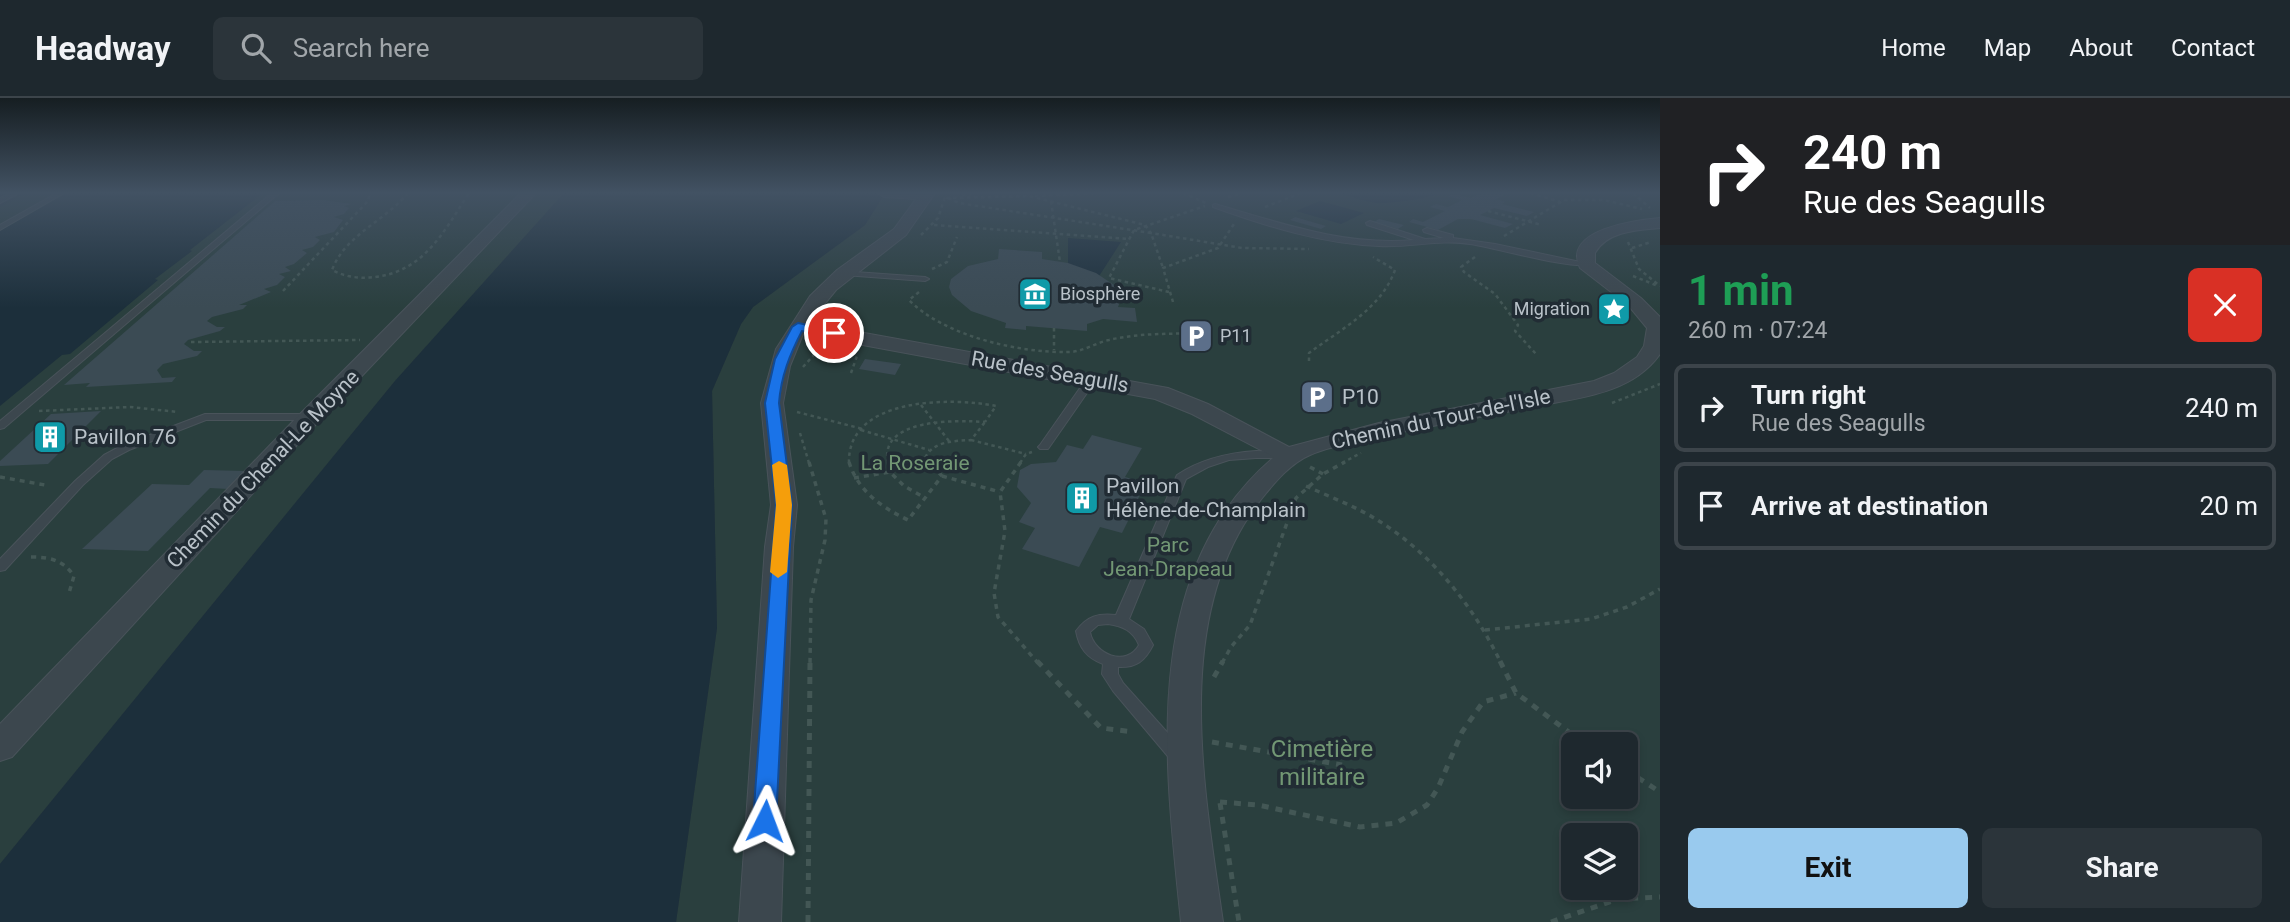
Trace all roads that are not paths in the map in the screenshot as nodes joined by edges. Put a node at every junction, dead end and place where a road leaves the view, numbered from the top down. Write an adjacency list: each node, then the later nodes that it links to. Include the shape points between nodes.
1 (231, 231): 16 (lane)
2 (492, 231): 15 (street, Chemin du Chenal-Le Moyne)
3 (900, 231): 11 (street)
4 (1295, 231): 9 (lane, via 1348,241)
5 (1395, 231): 9 (lane)
6 (1432, 231): 8 (lane)
7 (1613, 231): 10 (street, via 1589,245 1584,254)
8 (1464, 240): 9 (lane); 10 (lane)
9 (1427, 242)
10 (1586, 264): 18 (street, Chemin du Tour-de-l'Isle, via 1646,313 1657,329 1653,354 1637,368 1614,381 1538,400 1363,432)
11 (844, 273): 12 (lane); 13 (street)
12 (926, 280)
13 (798, 327): 14 (street, Rue des Seagulls); 24 (street, via 781,359 772,403 784,505)
14 (1091, 380): 17 (lane); 18 (street, Rue des Seagulls, via 1169,396)
15 (310, 417): 19 (lane, via 205,417 125,448 79,483); 22 (street, Chemin du Chenal-Le Moyne)
16 (0, 426)
17 (1044, 447)
18 (1296, 459): 20 (lane, via 1255,452 1194,468 1181,477); 23 (street, Chemin du Tour-de-l'Isle, via 1247,497 1218,544 1192,629)
19 (0, 567)
20 (1121, 621): 21 (lane, via 1139,631 1146,645 1131,661); 21 (lane, via 1101,618 1083,631 1091,652)
21 (1110, 661): 23 (lane, via 1110,674 1118,687)
22 (0, 747)
23 (1184, 765): 25 (street, Chemin du Tour-de-l'Isle)
24 (760, 922)
25 (1202, 922)

